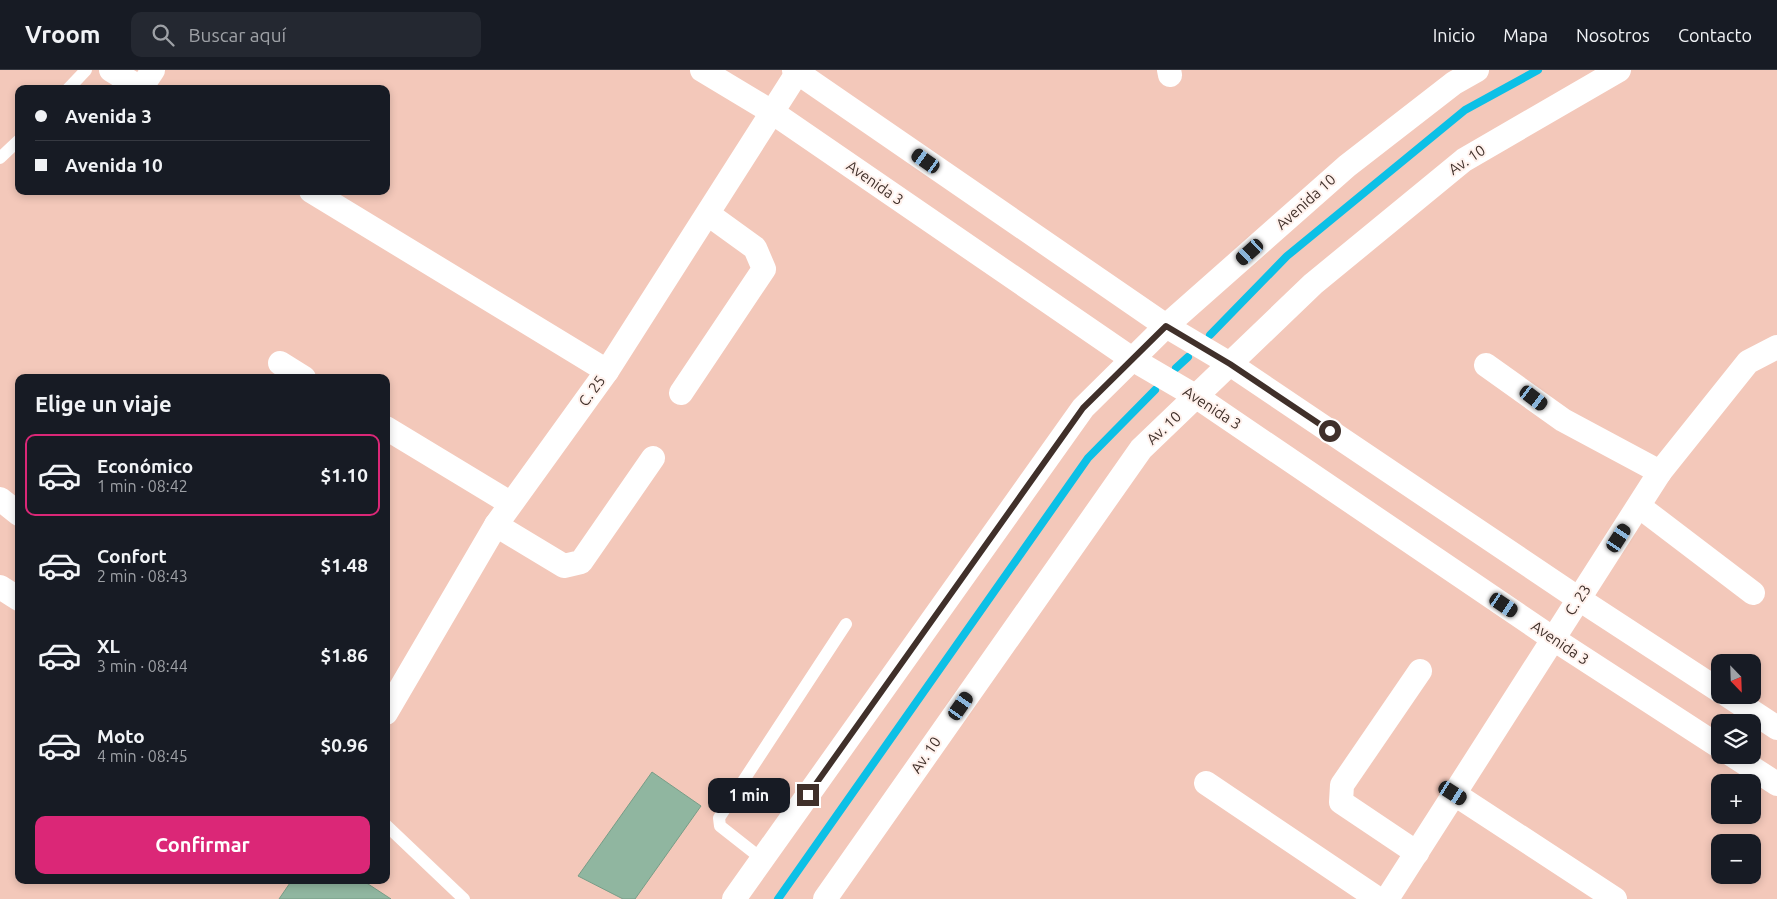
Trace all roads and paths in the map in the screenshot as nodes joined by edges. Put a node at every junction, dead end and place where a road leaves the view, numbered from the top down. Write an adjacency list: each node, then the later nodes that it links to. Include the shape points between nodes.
1 (86, 70): 8 (lane)
2 (112, 70): 9 (street)
3 (153, 70): 10 (street)
4 (702, 70): 11 (street, Avenida 3)
5 (1477, 70): 16 (street, Avenida 10, via 1454,83 1347,166)
6 (1619, 70): 20 (street, Av. 10, via 1464,160 1313,284)
7 (797, 71): 11 (street, C. 25); 16 (street)
8 (72, 85)
9 (136, 85)
10 (143, 85)
11 (772, 112): 15 (street, C. 25); 18 (street, Avenida 3)
12 (15, 144): 13 (lane)
13 (0, 158)
14 (318, 195): 22 (street)
15 (708, 214): 22 (street, C. 25); 24 (street, via 755,248 764,268)
16 (1166, 326): 18 (street, Avenida 10); 20 (street)
17 (1777, 347): 28 (street, C. 23, via 1748,362)
18 (1132, 359): 25 (street, Avenida 3); 50 (street, Avenida 10, via 1083,408)
19 (280, 364): 23 (street)
20 (1230, 364): 25 (street, Av. 10); 35 (street)
21 (1486, 365): 28 (street, via 1563,420)
22 (607, 371): 30 (street, C. 25)
23 (297, 374)
24 (681, 392)
25 (1197, 397): 37 (street, Avenida 3); 53 (street, Av. 10, via 1141,448)
26 (390, 430): 30 (street)
27 (652, 458): 33 (street, via 582,562 564,566)
28 (1660, 472): 31 (street, C. 23)
29 (0, 499): 32 (street)
30 (510, 503): 33 (street, C. 25)
31 (1640, 507): 34 (street); 35 (street, C. 23)
32 (15, 511)
33 (496, 525): 41 (street, C. 25)
34 (1753, 593)
35 (1578, 599): 37 (street, C. 23); 39 (street)
36 (846, 624): 50 (lane, via 720,818 720,826)
37 (1552, 638): 43 (street, Avenida 3); 47 (street, C. 23)
38 (1420, 671): 49 (street, via 1342,785 1341,802)
39 (1711, 684)
40 (1741, 704): 42 (street)
41 (390, 706)
42 (1777, 728)
43 (1711, 741)
44 (1746, 764): 46 (street)
45 (1206, 783): 54 (street)
46 (1777, 784)
47 (1453, 793): 49 (street, C. 23); 56 (street)
48 (390, 828): 51 (lane)
49 (1417, 853): 55 (street, C. 23)
50 (762, 859): 52 (street, Avenida 10)
51 (464, 899)
52 (734, 899)
53 (825, 899)
54 (1378, 899)
55 (1387, 899)
56 (1615, 899)

